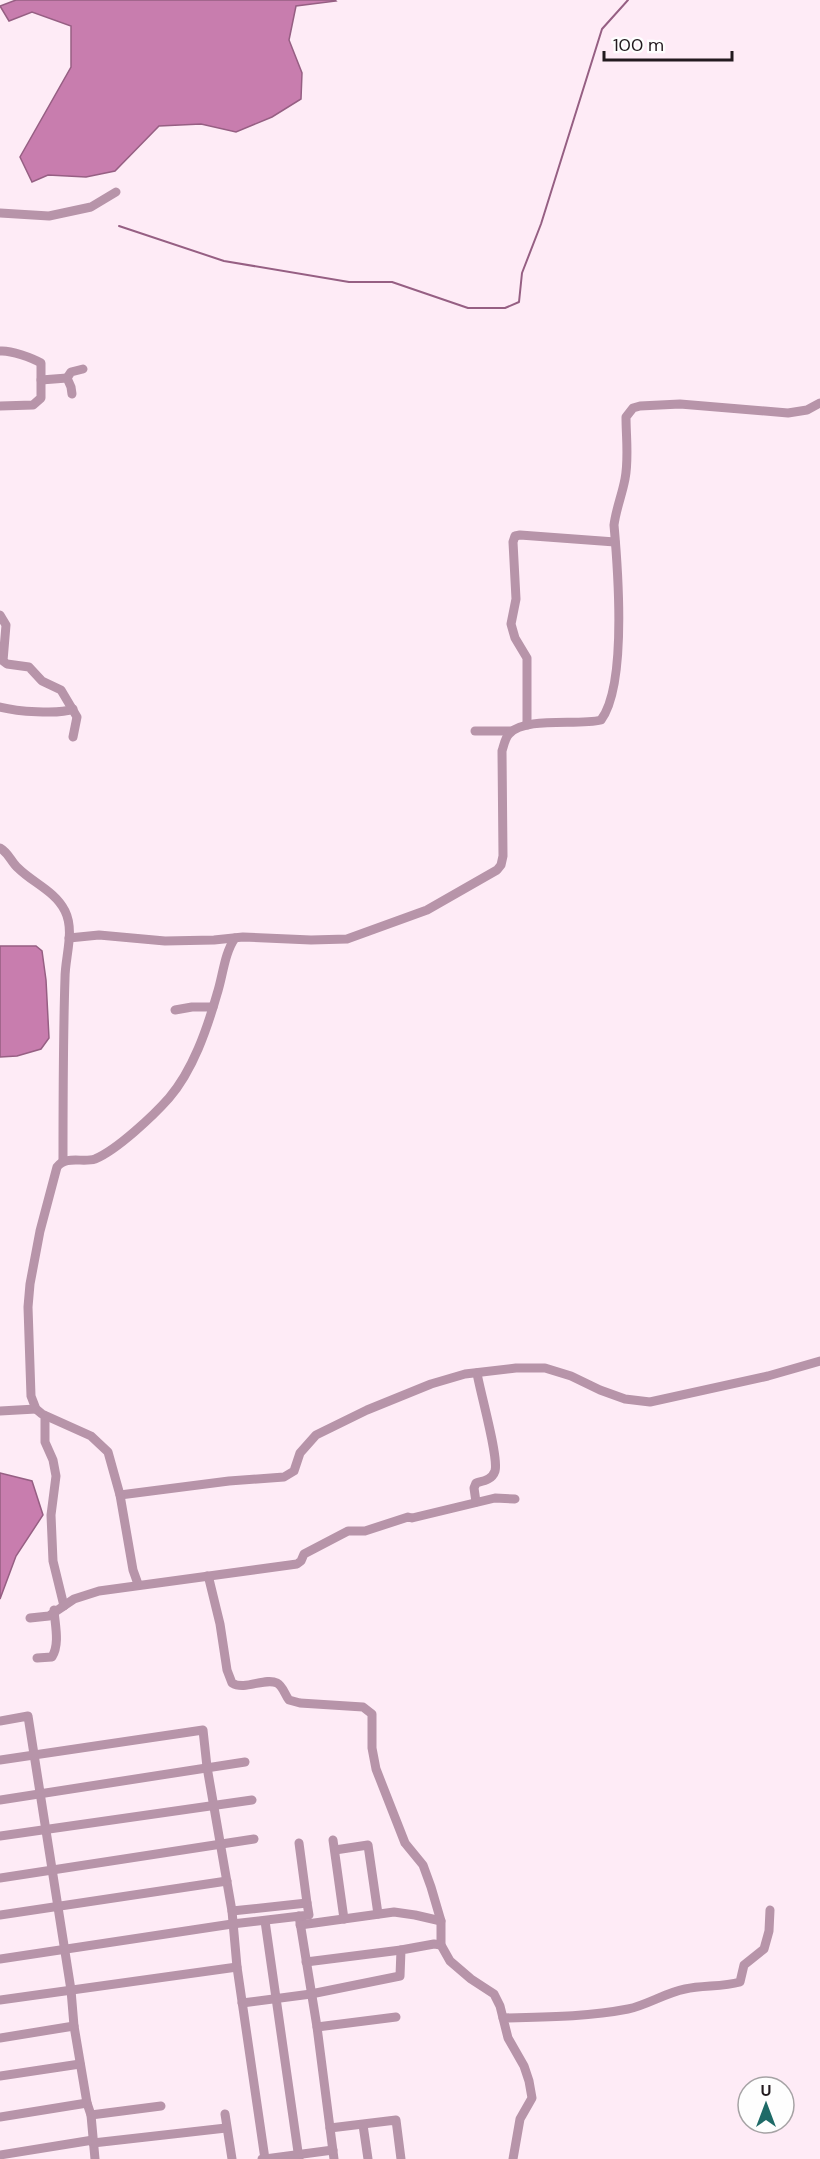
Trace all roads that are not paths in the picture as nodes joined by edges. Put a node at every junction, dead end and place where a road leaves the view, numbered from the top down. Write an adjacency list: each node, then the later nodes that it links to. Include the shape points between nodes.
1 (116, 192): 2 (street, via 91,207 49,216)
2 (0, 213)
3 (0, 351): 6 (street, via 38,360)
4 (83, 369): 5 (street, via 71,372)
5 (67, 378): 6 (street); 7 (street)
6 (41, 380): 9 (street, via 41,398 33,405)
7 (72, 394)
8 (820, 403): 10 (street, via 797,413 680,404 633,408 626,417 627,461 616,509)
9 (0, 406)
10 (615, 542): 14 (street, via 618,662 606,713 594,722); 14 (street, via 514,537 516,599 511,624 527,658)
11 (0, 615): 13 (street, via 6,625 4,663 34,670 42,681 61,690)
12 (0, 707): 13 (street, via 52,712)
13 (73, 708): 17 (street, via 77,717)
14 (527, 725): 16 (street)
15 (475, 731): 16 (street)
16 (511, 732): 20 (street, via 502,751 502,856 497,870 427,910 355,937)
17 (73, 737)
18 (0, 848): 19 (street, via 17,868 56,898 65,911)
19 (69, 938): 20 (street); 23 (street, via 64,986)
20 (235, 938): 21 (street, via 229,946)
21 (213, 1007): 22 (street); 23 (street, via 185,1074 169,1098 141,1126 96,1158)
22 (175, 1010)
23 (63, 1161): 26 (street, via 52,1180 30,1284 28,1354 31,1396)
24 (820, 1361): 25 (street, via 650,1402 625,1399 545,1368)
25 (477, 1373): 29 (street, via 432,1384 316,1435 300,1453 294,1471 284,1477 229,1480); 31 (street, via 495,1471 489,1480 476,1483)
26 (36, 1409): 27 (street); 28 (street)
27 (0, 1411)
28 (45, 1416): 29 (street, via 91,1436 105,1448); 34 (street, via 45,1442 56,1476 51,1515 53,1561)
29 (120, 1495): 33 (street)
30 (515, 1499): 31 (street)
31 (476, 1502): 32 (street, via 339,1534 304,1554 300,1563)
32 (207, 1576): 33 (street); 66 (street, via 232,1683 242,1686 274,1682 289,1700 363,1707 372,1714 376,1769 405,1843 423,1865)
33 (138, 1584): 34 (street, via 99,1591)
34 (64, 1606): 35 (street)
35 (54, 1610): 36 (street, via 49,1616); 37 (street, via 55,1653 52,1657)
36 (30, 1618)
37 (37, 1658)
38 (0, 1721): 39 (street, via 28,1716)
39 (33, 1755): 40 (street); 42 (street, via 203,1731); 43 (street)
40 (0, 1760)
41 (245, 1762): 42 (street)
42 (207, 1767): 43 (street); 46 (street)
43 (39, 1794): 44 (street); 47 (street)
44 (0, 1800)
45 (252, 1800): 46 (street)
46 (214, 1804): 47 (street); 52 (street)
47 (44, 1829): 48 (street); 54 (street)
48 (0, 1836)
49 (254, 1839): 52 (street)
50 (333, 1840): 53 (street)
51 (299, 1843): 57 (street)
52 (220, 1844): 54 (street); 56 (street)
53 (335, 1850): 61 (street, via 368,1845); 63 (street)
54 (51, 1870): 55 (street); 58 (street)
55 (0, 1878)
56 (227, 1881): 58 (street); 60 (street)
57 (307, 1903): 60 (street); 64 (street, via 309,1915)
58 (58, 1907): 62 (street); 69 (street)
59 (770, 1910): 80 (street, via 770,1931 764,1949 744,1965 740,1982 668,1993 630,2008)
60 (232, 1911): 67 (street)
61 (378, 1914): 63 (street); 66 (street, via 415,1914)
62 (0, 1915)
63 (344, 1919): 64 (street)
64 (299, 1920): 65 (street); 72 (street)
65 (265, 1921): 67 (street); 76 (street)
66 (441, 1921): 68 (street)
67 (232, 1924): 69 (street); 73 (street)
68 (441, 1945): 70 (street); 80 (street, via 450,1961 494,1994)
69 (65, 1950): 71 (street); 74 (street)
70 (401, 1950): 72 (street); 75 (street, via 400,1976)
71 (0, 1959)
72 (306, 1962): 75 (street)
73 (237, 1968): 74 (street); 78 (street)
74 (71, 1990): 77 (street); 81 (street)
75 (311, 1994): 76 (street); 82 (street)
76 (276, 1999): 78 (street); 97 (street)
77 (0, 2000)
78 (242, 2003): 100 (street)
79 (396, 2017): 82 (street)
80 (503, 2018): 103 (street, via 532,2092 520,2119)
81 (74, 2026): 83 (street); 84 (street)
82 (317, 2027): 93 (street)
83 (0, 2038)
84 (80, 2064): 85 (street); 86 (street)
85 (0, 2076)
86 (87, 2103): 89 (street); 90 (street)
87 (162, 2106): 89 (street)
88 (225, 2114): 92 (street)
89 (91, 2115): 94 (street)
90 (0, 2117)
91 (363, 2125): 93 (street); 101 (street); 102 (street, via 396,2120)
92 (226, 2128): 94 (street); 99 (street)
93 (330, 2128): 95 (street)
94 (93, 2142): 96 (street); 98 (street)
95 (333, 2154): 97 (street)
96 (0, 2155)
97 (299, 2156): 100 (street)
98 (95, 2159)
99 (232, 2159)
100 (264, 2159)
101 (368, 2159)
102 (401, 2159)
103 (513, 2159)

